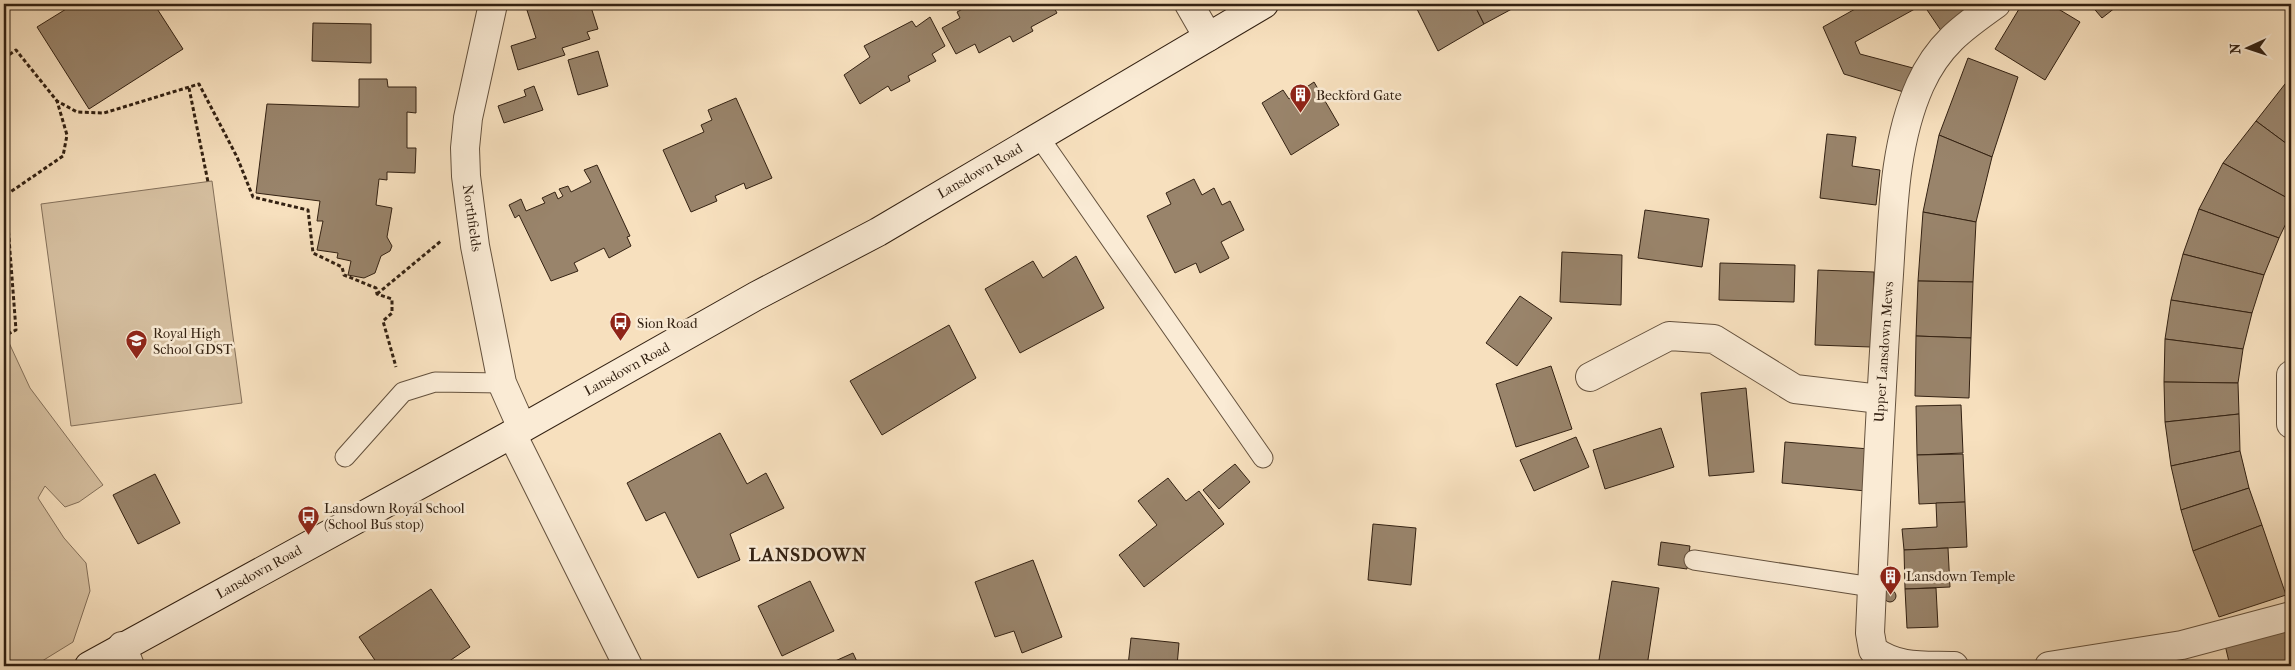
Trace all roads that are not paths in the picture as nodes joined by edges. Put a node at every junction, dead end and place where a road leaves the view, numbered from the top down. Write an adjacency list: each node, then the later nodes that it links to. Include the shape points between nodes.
1 (493, 4): 9 (street, Northfields, via 473,88 465,148 470,219)
2 (1189, 4): 5 (street)
3 (1264, 4): 5 (street, Lansdown Road)
4 (1996, 4): 10 (street, Upper Lansdown Mews, via 1965,26 1939,51 1920,84 1909,115 1894,199)
5 (1208, 37): 6 (street, Lansdown Road)
6 (1039, 137): 12 (street, Lansdown Road, via 878,232 756,296); 14 (lane)
7 (2291, 375): 11 (street)
8 (1590, 377): 10 (street, via 1669,336 1714,339 1795,389)
9 (502, 383): 12 (street, Northfields); 13 (lane, via 435,382 403,392)
10 (1880, 399): 16 (street, Upper Lansdown Mews)
11 (2291, 424)
12 (517, 431): 18 (street, Lansdown Road); 20 (street)
13 (344, 457)
14 (1263, 458)
15 (1694, 560): 16 (lane)
16 (1872, 587): 21 (street, Upper Lansdown Mews, via 1870,633 1873,650 1886,660 1902,664)
17 (2291, 616): 22 (street, via 2182,646)
18 (126, 656): 19 (street, Lansdown Road)
19 (89, 666)
20 (628, 666)
21 (1954, 666)
22 (2049, 666)

